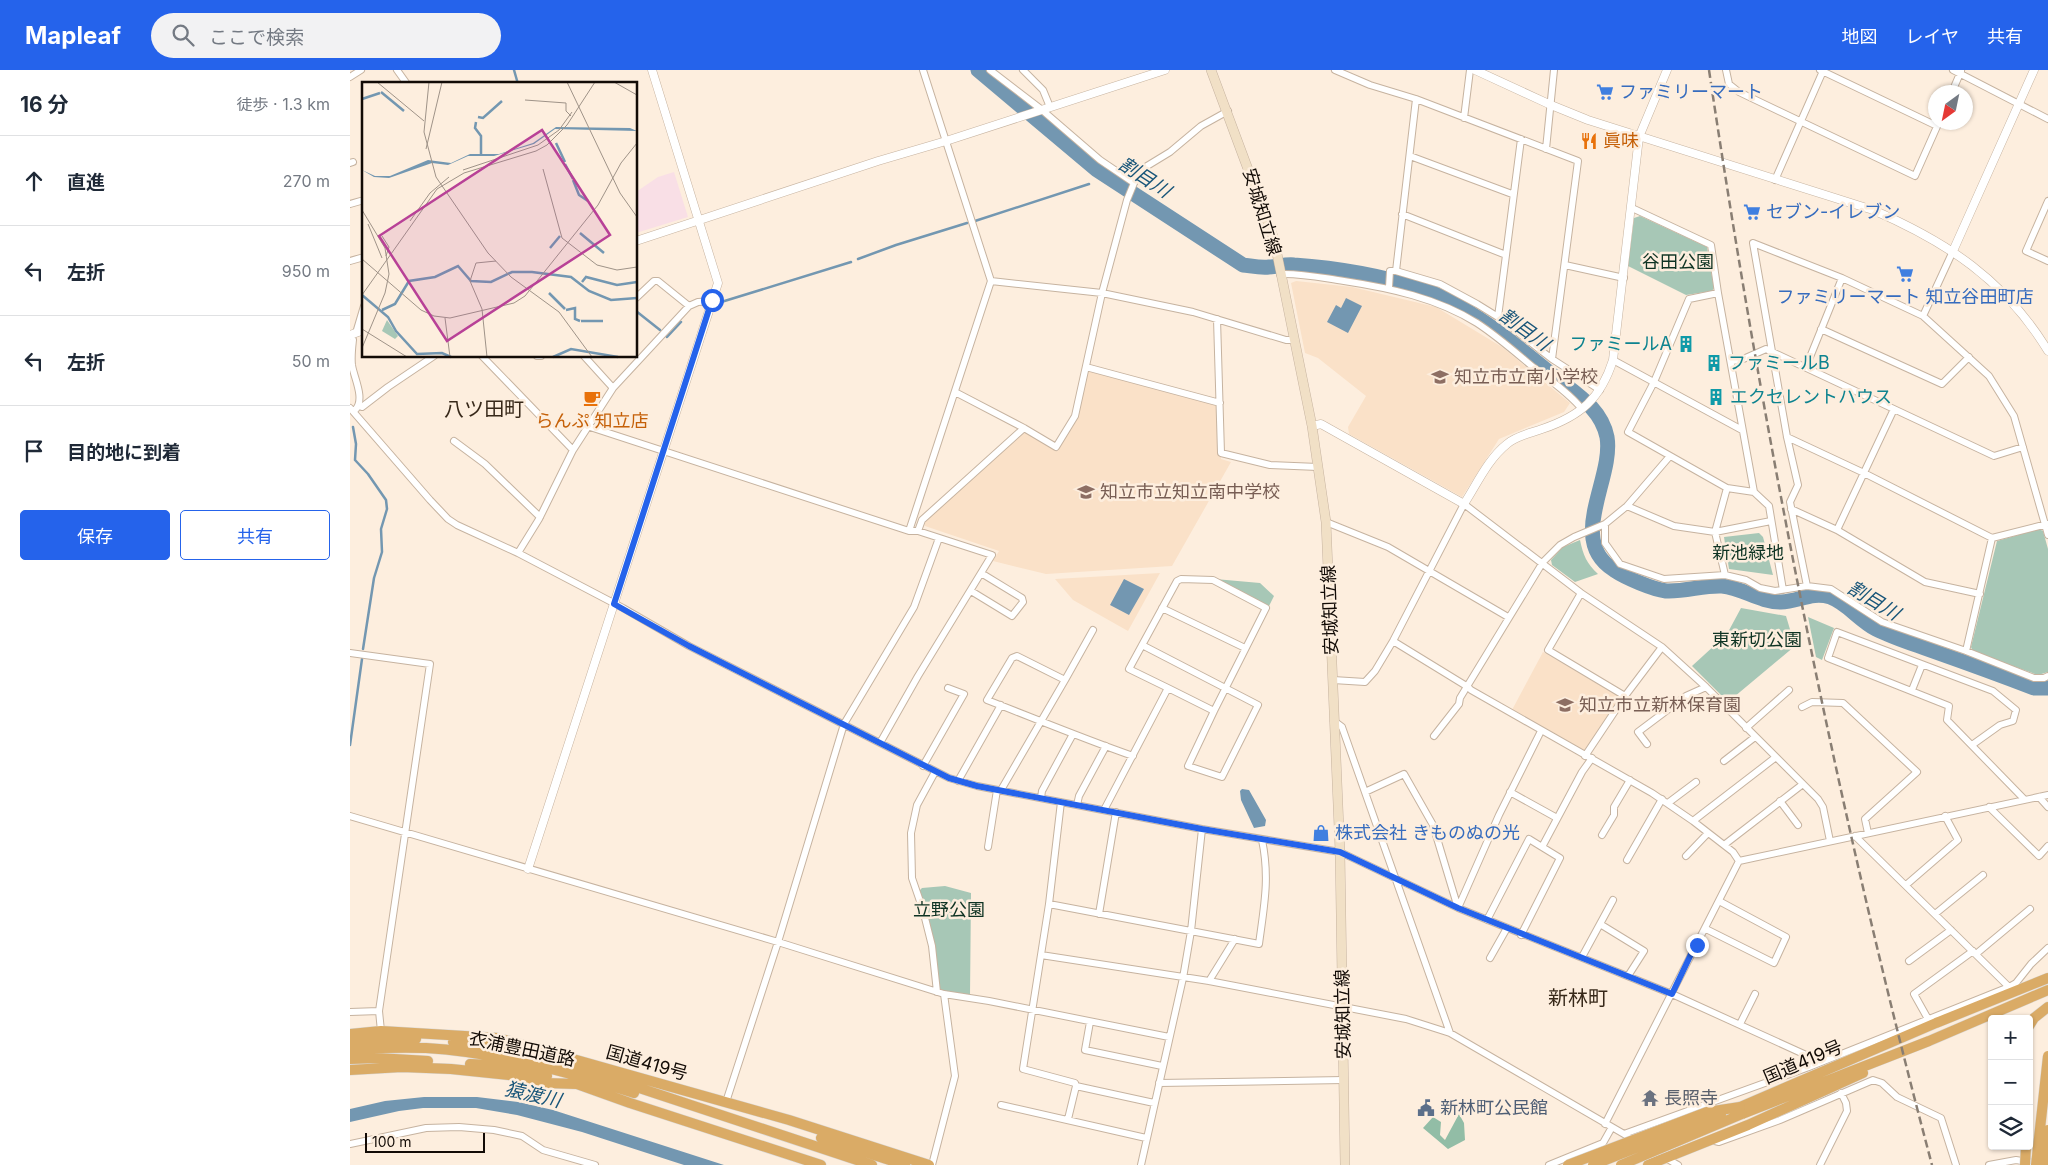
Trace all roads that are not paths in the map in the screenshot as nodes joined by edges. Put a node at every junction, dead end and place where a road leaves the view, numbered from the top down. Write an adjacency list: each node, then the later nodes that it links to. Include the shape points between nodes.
1 (361, 70): 20 (street)
2 (397, 70): 21 (street)
3 (652, 70): 44 (street)
4 (923, 70): 35 (street)
5 (990, 70): 26 (street)
6 (1023, 70): 26 (street, via 1043,90)
7 (1165, 70): 26 (street)
8 (1211, 70): 27 (main road, 安城知立線)
9 (1336, 70): 19 (street)
10 (1470, 70): 28 (street)
11 (1475, 70): 25 (street)
12 (1554, 70): 25 (street)
13 (1667, 70): 33 (street)
14 (1726, 70): 31 (street, via 1732,88)
15 (1953, 70): 18 (street)
16 (2034, 70): 24 (street)
17 (1821, 71): 29 (street); 31 (street)
18 (1961, 72): 22 (street); 24 (street)
19 (1348, 73): 23 (street)
20 (350, 77)
21 (406, 82)
22 (1955, 85)
23 (1416, 100): 28 (street); 37 (street)
24 (2019, 102): 30 (street); 46 (street)
25 (1550, 105): 33 (street); 36 (street)
26 (1046, 109): 35 (street); 39 (street, via 1100,160)
27 (1228, 112): 39 (street, via 1201,126 1147,166); 51 (main road, 安城知立線, via 1274,239)
28 (1464, 118): 34 (street)
29 (1928, 119)
30 (2048, 119)
31 (1801, 121): 32 (street, via 1915,176); 38 (street)
32 (1935, 130)
33 (1639, 136): 38 (street); 42 (street)
34 (1521, 139): 36 (street); 40 (street)
35 (946, 142): 44 (street); 54 (street)
36 (1546, 149): 49 (street, via 1578,161)
37 (1410, 156): 40 (street); 43 (street)
38 (1776, 180): 46 (street, via 1873,210 1912,227)
39 (1134, 183): 56 (street)
40 (1512, 194): 47 (street)
41 (2048, 202): 48 (street, via 2026,251)
42 (1632, 208): 52 (street); 57 (street, via 1712,245)
43 (1402, 214): 47 (street); 50 (street)
44 (700, 220): 45 (street); 59 (street, via 718,279)
45 (638, 240)
46 (1953, 251): 62 (street); 68 (street, via 2004,294 2026,318)
47 (1506, 255): 63 (street)
48 (2048, 262)
49 (1564, 266): 52 (street); 74 (street)
50 (1393, 271): 55 (street); 63 (street, via 1440,284)
51 (1280, 274): 55 (street, via 1296,273); 67 (main road, 安城知立線)
52 (1624, 278): 75 (street)
53 (1842, 278): 62 (street); 65 (street); 69 (street, via 1753,243)
54 (991, 281): 56 (street); 82 (street)
55 (1389, 287): 84 (street, via 1434,301 1477,324)
56 (1102, 293): 64 (street); 77 (street)
57 (1718, 293): 76 (street); 79 (street, via 1689,299)
58 (638, 296): 60 (street, via 654,280)
59 (712, 300): 60 (street); 95 (street)
60 (689, 306): 80 (street)
61 (362, 311): 66 (street)
62 (1923, 316): 70 (street)
63 (1498, 317): 74 (street)
64 (1217, 319): 67 (street); 83 (street)
65 (1821, 330): 70 (street, via 1942,384); 78 (street)
66 (353, 336): 86 (street, via 352,367 359,394)
67 (1294, 340): 87 (main road, 安城知立線)
68 (2048, 351)
69 (1773, 352): 76 (street, via 1766,349); 78 (street); 91 (street)
70 (1969, 357): 93 (street, via 1989,376 2014,416)
71 (431, 358): 86 (street)
72 (484, 358): 94 (street)
73 (586, 358): 80 (street)
74 (1552, 359): 81 (street)
75 (1613, 360): 79 (street); 81 (street)
76 (1731, 362): 90 (street)
77 (1086, 367): 83 (street); 89 (street, via 1075,416 1056,446)
78 (1806, 367): 85 (street)
79 (1654, 382): 90 (street); 96 (street, via 1628,432)
80 (613, 388): 88 (street)
81 (1600, 390): 84 (street)
82 (955, 392): 89 (street); 110 (street)
83 (1220, 403): 97 (street, via 1222,453 1270,465)
84 (1584, 408): 101 (street, via 1559,424 1508,443 1493,456)
85 (1894, 409): 93 (street, via 1994,456); 98 (street)
86 (353, 410): 116 (street, via 448,519)
87 (1312, 426): 97 (main road, 安城知立線); 101 (street, via 1321,424)
88 (590, 427): 94 (street); 95 (street)
89 (1024, 428): 111 (street, via 922,520)
90 (1742, 430): 100 (street)
91 (1787, 437): 98 (street); 103 (street, via 1798,485 1790,502)
92 (454, 441): 104 (street, via 485,464)
93 (2022, 447): 107 (street)
94 (573, 450): 104 (street)
95 (663, 452): 110 (street); 126 (street)
96 (1670, 456): 99 (street); 102 (street)
97 (1318, 466): 106 (main road, 安城知立線)
98 (1864, 472): 109 (street); 115 (street)
99 (1727, 488): 100 (street); 112 (street)
100 (1754, 492): 105 (street, via 1769,506)
101 (1464, 504): 117 (street); 118 (street)
102 (1628, 506): 108 (street); 112 (street, via 1674,526)
103 (1791, 509): 109 (street); 121 (street)
104 (540, 517): 116 (street)
105 (1771, 521): 112 (street); 122 (street)
106 (1326, 522): 118 (street, via 1388,547); 139 (main road, 安城知立線)
107 (2046, 524): 113 (street); 115 (street)
108 (1603, 525): 117 (street, via 1560,545); 120 (street, via 1605,543 1620,564 1664,580)
109 (1837, 530): 125 (street, via 1925,582)
110 (909, 531): 111 (street)
111 (918, 531): 114 (street)
112 (1715, 532): 120 (street)
113 (2048, 535)
114 (938, 538): 119 (street, via 992,555); 153 (street, via 914,607)
115 (1992, 538): 125 (street)
116 (518, 554): 126 (street)
117 (1543, 562): 124 (street); 128 (street)
118 (1429, 572): 128 (street); 130 (street)
119 (981, 573): 123 (street); 123 (street, via 1022,598 1022,602 1012,616)
120 (1725, 575): 122 (street, via 1746,580 1760,588)
121 (1807, 586): 122 (street); 134 (street, via 1831,589 1882,622)
122 (1783, 590)
123 (970, 591): 159 (street)
124 (1581, 593): 133 (street); 147 (street, via 1548,650)
125 (1980, 594): 134 (street)
126 (614, 604): 153 (street, via 689,646); 210 (street)
127 (1162, 608): 131 (street); 132 (street); 132 (street, via 1177,581 1212,580 1266,608)
128 (1508, 617): 141 (street)
129 (1093, 630): 138 (street)
130 (1393, 642): 139 (street, via 1365,682); 141 (street)
131 (1142, 645): 140 (street); 144 (street, via 1129,669)
132 (1246, 648): 140 (street)
133 (1662, 648): 142 (street); 147 (street)
134 (1966, 651): 137 (street, via 2034,678)
135 (350, 653): 195 (street, via 430,664)
136 (1922, 665): 146 (street); 146 (street, via 1837,632 1828,658); 161 (street, via 1993,691 2016,710 2013,721 2000,725)
137 (2048, 676)
138 (1065, 680): 148 (street, via 1017,656 1012,658 987,700); 152 (street)
139 (1333, 680): 151 (main road, 安城知立線)
140 (1226, 687): 150 (street); 150 (street, via 1258,705 1222,777 1188,766)
141 (1468, 687): 155 (street); 157 (street)
142 (1706, 687): 154 (street); 160 (street, via 1686,696 1638,732)
143 (948, 688): 167 (street, via 964,694)
144 (1168, 688): 150 (street); 163 (street)
145 (1788, 690): 154 (street)
146 (1912, 690): 161 (street, via 1949,706 1947,720)
147 (1625, 696): 164 (street)
148 (1001, 705): 152 (street); 170 (street)
149 (1802, 707): 197 (street, via 1812,702 1844,703 1917,772 1865,819)
150 (1214, 711)
151 (1334, 721): 174 (street, via 1342,726); 206 (main road, 安城知立線)
152 (1041, 722): 156 (street); 173 (street)
153 (844, 724): 159 (street); 229 (street)
154 (1746, 728): 158 (street)
155 (1541, 731): 164 (street); 175 (street)
156 (1073, 734): 162 (street); 178 (street)
157 (1434, 736)
158 (1755, 737): 165 (street); 166 (street)
159 (880, 743): 167 (street)
160 (1647, 744)
161 (1972, 745): 180 (street)
162 (1106, 746): 163 (street); 184 (street)
163 (1133, 756): 187 (street)
164 (1588, 757): 169 (street); 191 (street)
165 (1776, 757): 172 (street); 192 (street)
166 (1724, 761)
167 (923, 766): 168 (street)
168 (935, 772): 170 (street); 242 (street, via 917,805 911,833 912,878 932,946)
169 (1630, 780): 179 (street); 198 (street)
170 (958, 781): 173 (street)
171 (1696, 782): 183 (street)
172 (1803, 784): 181 (street); 201 (street, via 1823,807)
173 (999, 790): 178 (street); 204 (street)
174 (1365, 792): 212 (street); 217 (street, via 1404,774 1433,824)
175 (1510, 792): 191 (street); 217 (street)
176 (2048, 795): 177 (street)
177 (2039, 797): 180 (street); 186 (street)
178 (1041, 798): 182 (street)
179 (1662, 799): 183 (street); 208 (street)
180 (2024, 799): 185 (street)
181 (1780, 801): 193 (street); 202 (street)
182 (1061, 802): 184 (street); 216 (street)
183 (1668, 803): 192 (street)
184 (1077, 805): 187 (street)
185 (1989, 807): 190 (street); 203 (street, via 2039,856)
186 (2048, 807)
187 (1104, 810): 188 (street)
188 (1116, 812): 194 (street); 219 (street)
189 (350, 816): 195 (street)
190 (1945, 816): 197 (street); 213 (street, via 1958,840)
191 (1558, 818): 205 (street)
192 (1693, 821): 196 (street)
193 (1798, 825)
194 (1202, 829): 200 (street); 226 (street)
195 (405, 832): 210 (street); 248 (street)
196 (1708, 833): 202 (street); 207 (street)
197 (1868, 833): 199 (street)
198 (1602, 835)
199 (1855, 836): 201 (street); 213 (street)
200 (1262, 840): 206 (street); 228 (street, via 1268,881 1259,944)
201 (1830, 841): 209 (street)
202 (1724, 845): 209 (street)
203 (2048, 846)
204 (988, 847)
205 (1542, 847): 221 (street, via 1529,839); 227 (street, via 1560,858)
206 (1340, 852): 212 (street); 245 (main road, 安城知立線)
207 (1686, 856)
208 (1627, 860)
209 (1739, 861): 215 (street)
210 (528, 869): 229 (street)
211 (1983, 875): 220 (street)
212 (1395, 876): 217 (street); 256 (street)
213 (1906, 885): 220 (street)
214 (1613, 900): 222 (street)
215 (1719, 901): 224 (street); 224 (street, via 1786,937 1774,962)
216 (1049, 904): 219 (street); 232 (street)
217 (1458, 908): 221 (street)
218 (2030, 909): 231 (street)
219 (1099, 914): 226 (street)
220 (1935, 914): 225 (street)
221 (1488, 920): 223 (street)
222 (1600, 924): 233 (street); 236 (street, via 1644,951)
223 (1507, 928): 227 (street); 234 (street)
224 (1706, 929): 243 (street)
225 (1951, 930): 231 (street); 235 (street)
226 (1191, 931): 228 (street); 237 (street)
227 (1521, 935): 233 (street)
228 (1235, 939): 239 (street)
229 (778, 942): 242 (street); 273 (street)
230 (2048, 948): 240 (street)
231 (1974, 952): 240 (street); 250 (street, via 1914,994)
232 (1041, 955): 237 (street); 247 (street)
233 (1582, 957): 236 (street)
234 (1490, 958)
235 (1909, 961)
236 (1628, 976): 243 (street)
237 (1183, 978): 239 (street); 257 (street)
238 (2048, 978): 266 (highway, 国道419号)
239 (1209, 981): 245 (street)
240 (2010, 987): 250 (street)
241 (2048, 990): 259 (highway, 国道419号)
242 (940, 993): 247 (street); 292 (street, via 955,1076)
243 (1672, 994): 253 (street); 278 (street)
244 (1755, 994): 253 (street)
245 (1342, 1007): 256 (street, via 1406,1019); 268 (main road, 安城知立線)
246 (2048, 1007): 251 (highway)
247 (1032, 1010): 252 (street); 271 (street, via 1024,1069 1075,1083)
248 (379, 1011): 249 (street); 254 (street)
249 (350, 1012)
250 (1928, 1019): 264 (street)
251 (2033, 1020)
252 (1090, 1022): 257 (street); 263 (street, via 1085,1050)
253 (1740, 1024): 264 (street, via 1806,1055)
254 (381, 1031): 255 (highway, 国道419号); 273 (highway, 国道419号, via 498,1038)
255 (350, 1034)
256 (1450, 1034): 278 (street)
257 (1169, 1037): 263 (street)
258 (350, 1041): 267 (highway, 衣浦豊田道路, via 435,1039 511,1050)
259 (1930, 1041): 266 (highway, 国道419号); 282 (highway, 国道419号, via 1830,1089)
260 (350, 1049): 289 (highway, 衣浦豊田道路, via 427,1048 524,1063 624,1090)
261 (2048, 1056): 304 (highway, bridge)
262 (350, 1059): 270 (highway, 衣浦豊田道路, via 491,1066)
263 (1162, 1066): 269 (street)
264 (1809, 1067): 280 (street)
265 (350, 1070): 270 (highway, via 451,1069 509,1074 545,1083)
266 (1823, 1076): 276 (highway, 国道419号); 298 (highway, bridge)
267 (615, 1080): 290 (highway, 衣浦豊田道路); 291 (highway, 衣浦豊田道路, via 669,1090)
268 (1344, 1080): 269 (street); 294 (main road, 安城知立線)
269 (1159, 1083): 274 (street)
270 (577, 1084): 288 (highway)
271 (1076, 1086): 274 (street); 277 (street)
272 (1840, 1093): 282 (street, via 1757,1129 1719,1142); 301 (street, via 1847,1111); 302 (street, via 1873,1080 1941,1118)
273 (726, 1102): 292 (highway, 国道419号)
274 (1154, 1103): 281 (street)
275 (1001, 1105): 277 (street)
276 (1740, 1106): 296 (highway, 国道419号, bridge, via 1707,1112); 297 (highway, bridge)
277 (1068, 1120): 281 (street)
278 (1609, 1126): 280 (street); 295 (street, via 1603,1144)
279 (2048, 1130): 305 (highway, bridge)
280 (1624, 1134): 285 (street)
281 (1146, 1138): 293 (street)
282 (1706, 1140): 285 (highway, 国道419号)
283 (350, 1144): 287 (street, via 426,1128 466,1127 522,1136 543,1150)
284 (2024, 1150): 286 (highway, bridge)
285 (1665, 1158): 299 (highway, 国道419号); 300 (street)
286 (2019, 1163): 303 (street); 305 (street)
287 (595, 1165)
288 (820, 1165)
289 (854, 1165)
290 (872, 1165)
291 (904, 1165)
292 (930, 1165)
293 (1140, 1165)
294 (1344, 1165)
295 (1549, 1165)
296 (1568, 1165)
297 (1593, 1165)
298 (1621, 1165)
299 (1648, 1165)
300 (1678, 1165)
301 (1820, 1165)
302 (1956, 1165)
303 (1989, 1165)
304 (2036, 1165)
305 (2047, 1165)

